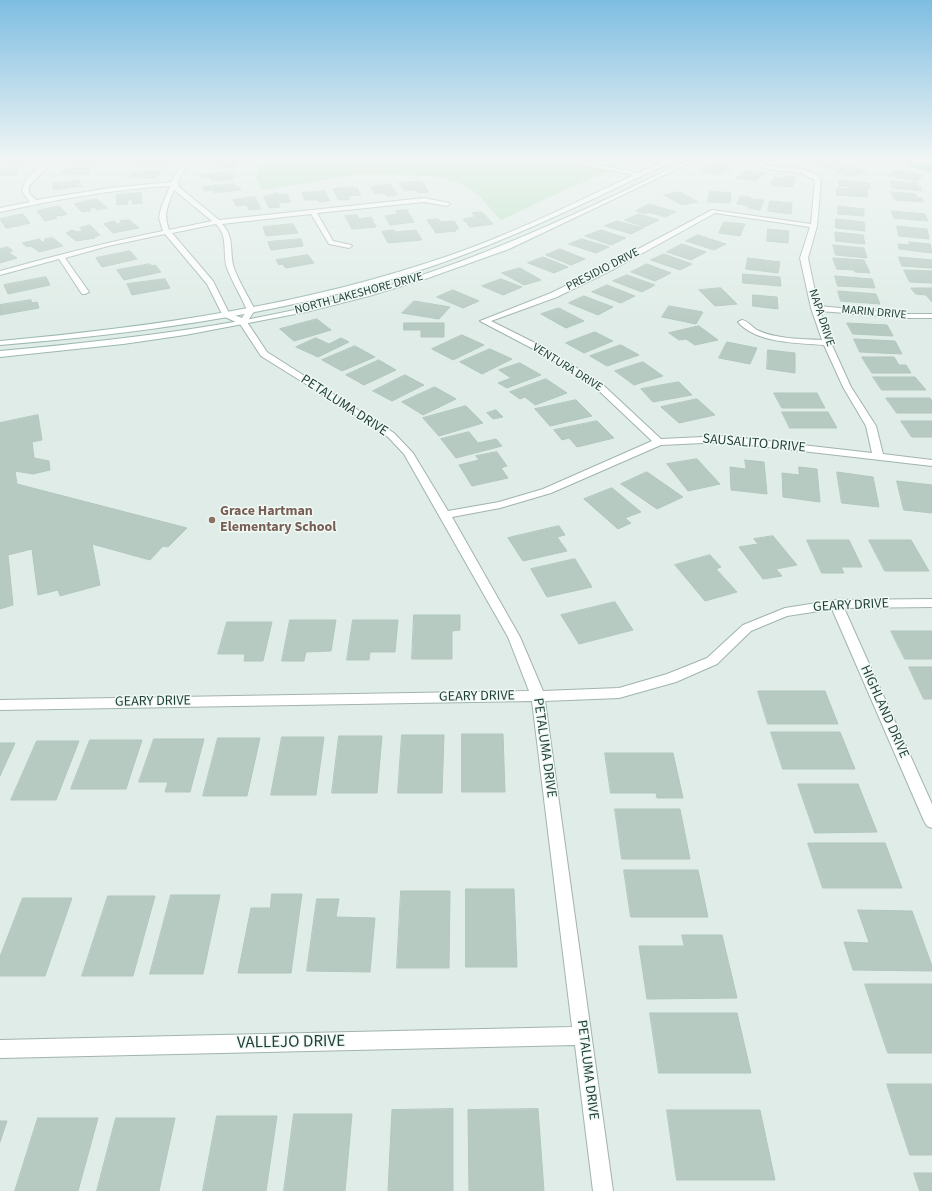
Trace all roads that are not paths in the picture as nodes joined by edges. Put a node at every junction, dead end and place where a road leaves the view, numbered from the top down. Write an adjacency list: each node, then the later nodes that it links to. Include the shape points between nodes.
1 (163, 214): 12 (street)
2 (209, 214): 10 (street)
3 (290, 214): 10 (street)
4 (314, 214): 13 (street, via 331,243)
5 (554, 214): 18 (street, NORTH LAKESHORE DRIVE, via 450,258 336,292)
6 (578, 214): 22 (street, NORTH LAKESHORE DRIVE, via 506,247 447,270 354,297)
7 (709, 214): 21 (street, PRESIDIO DRIVE, via 554,295)
8 (731, 214): 11 (street, PRESIDIO DRIVE)
9 (815, 214): 11 (street, NAPA DRIVE)
10 (218, 222): 12 (street); 18 (street, via 228,239 230,267)
11 (814, 226): 17 (street, NAPA DRIVE, via 804,258)
12 (167, 232): 14 (street); 19 (street, via 210,283)
13 (349, 246)
14 (60, 256): 15 (street); 16 (street)
15 (0, 273)
16 (85, 292)
17 (815, 308): 20 (street, MARIN DRIVE); 25 (street, NAPA DRIVE)
18 (251, 310): 19 (street, NORTH LAKESHORE DRIVE); 22 (street)
19 (226, 314): 22 (street); 24 (street, NORTH LAKESHORE DRIVE, via 131,329)
20 (932, 316)
21 (484, 321): 27 (street, VENTURA DRIVE, via 544,351 599,386)
22 (243, 322): 26 (street, NORTH LAKESHORE DRIVE, via 135,340); 30 (street, PETALUMA DRIVE, via 264,354 391,435 408,454)
23 (742, 322): 25 (street, via 755,332 786,340)
24 (0, 343)
25 (828, 343): 28 (street, NAPA DRIVE, via 847,387 871,426)
26 (0, 354)
27 (659, 442): 28 (street, SAUSALITO DRIVE, via 724,439); 30 (street, SAUSALITO DRIVE, via 547,491 500,505)
28 (878, 456): 29 (street, SAUSALITO DRIVE)
29 (932, 463)
30 (445, 515): 33 (street, PETALUMA DRIVE, via 514,637)
31 (932, 603): 32 (street, GEARY DRIVE)
32 (836, 604): 33 (street, GEARY DRIVE, via 786,612 747,628 712,661 670,678 620,693); 35 (street, HIGHLAND DRIVE)
33 (538, 696): 34 (street, GEARY DRIVE); 36 (street, PETALUMA DRIVE)
34 (0, 705)
35 (932, 821)
36 (583, 1036): 37 (street, VALLEJO DRIVE); 38 (street, PETALUMA DRIVE)
37 (0, 1050)
38 (603, 1191)

